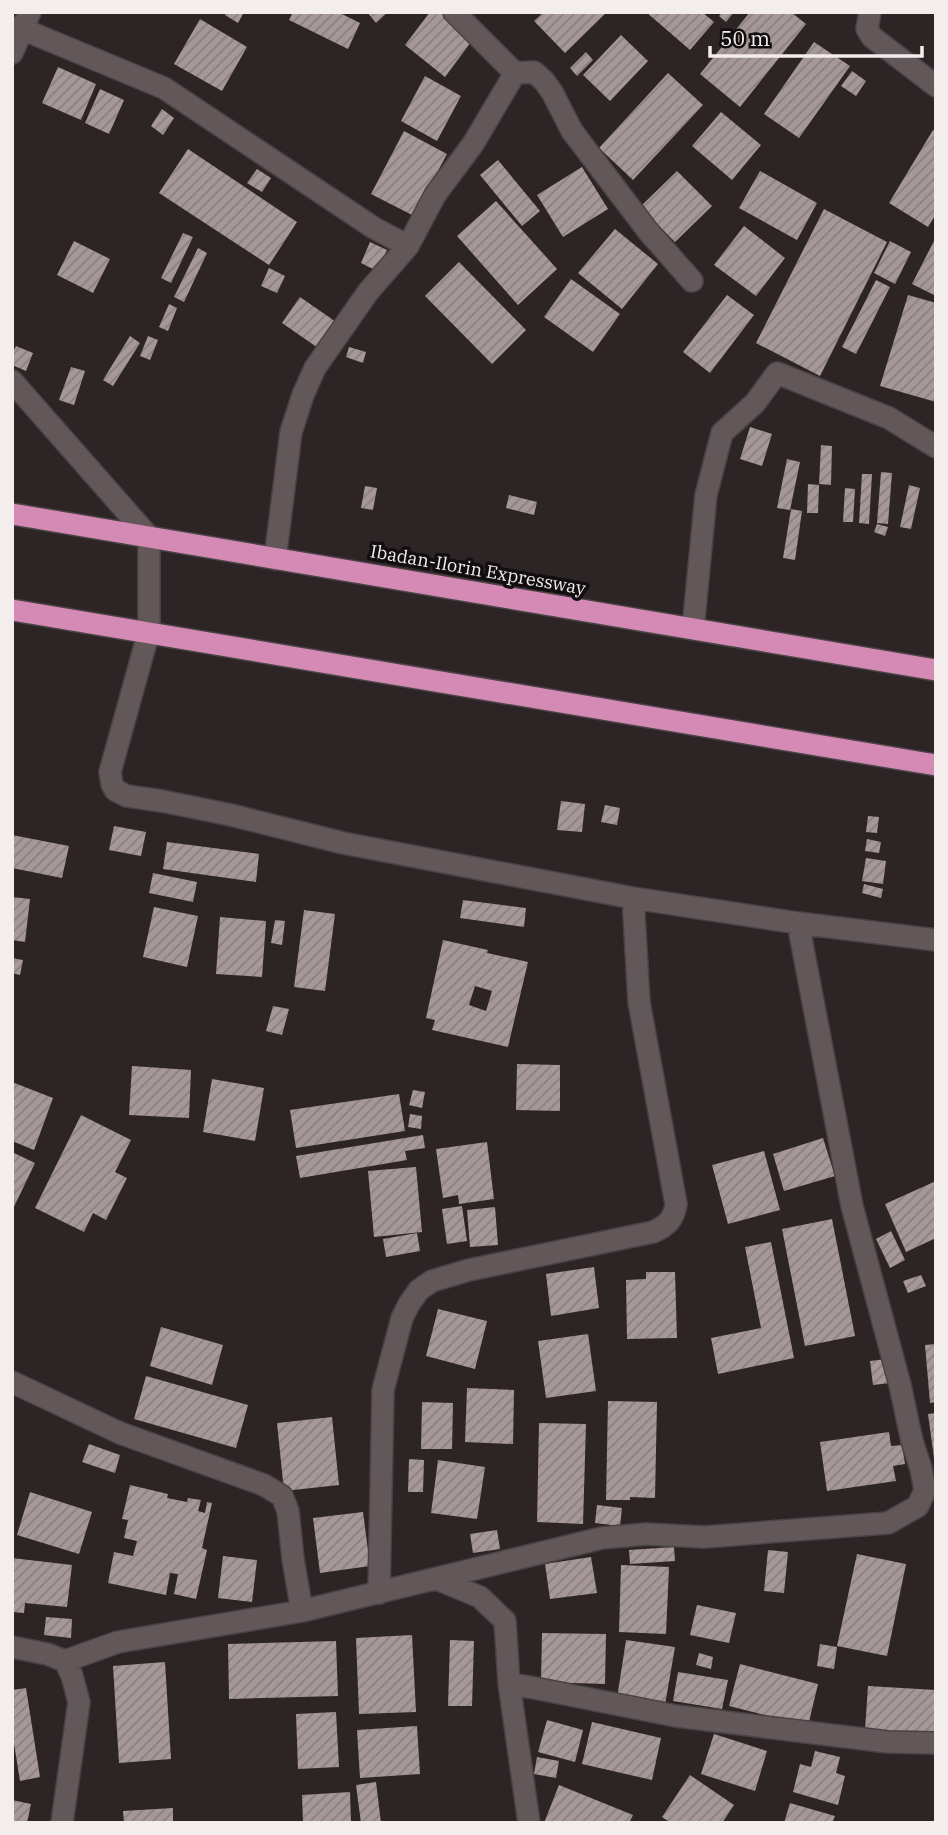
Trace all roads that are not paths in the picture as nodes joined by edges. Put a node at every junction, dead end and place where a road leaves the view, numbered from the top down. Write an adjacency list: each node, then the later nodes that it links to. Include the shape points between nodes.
1 (454, 12): 5 (street)
2 (868, 13): 6 (street, via 867,29 872,37)
3 (21, 23): 4 (street); 7 (street, via 164,88)
4 (12, 53)
5 (515, 73): 7 (street, via 473,144 435,195); 8 (street, via 534,72 544,81 572,131)
6 (936, 86)
7 (408, 246): 13 (street, via 368,292 314,368 291,432)
8 (692, 281)
9 (12, 381): 12 (street)
10 (936, 447): 15 (street, via 889,418 777,373 755,403 722,433 706,495)
11 (12, 514): 12 (highway, Ibadan-Ilorin Expressway)
12 (149, 537): 13 (highway, Ibadan-Ilorin Expressway); 16 (street)
13 (275, 559): 15 (highway, Ibadan-Ilorin Expressway)
14 (12, 610): 16 (highway)
15 (692, 629): 17 (highway, Ibadan-Ilorin Expressway)
16 (149, 632): 18 (highway); 19 (street, via 110,772 115,790 343,842)
17 (936, 670)
18 (936, 765)
19 (633, 898): 20 (street); 24 (street, via 639,1002 675,1213 669,1223 653,1232 469,1270 432,1281 419,1290 402,1318 383,1390)
20 (797, 923): 21 (street); 23 (street, via 852,1206 921,1469 925,1490 918,1506 888,1523 704,1537 646,1534 602,1538)
21 (936, 940)
22 (12, 1382): 25 (street, via 120,1433 264,1485 282,1496)
23 (437, 1579): 24 (street); 28 (street, via 480,1597 505,1621)
24 (379, 1593): 25 (street)
25 (302, 1611): 27 (street, via 118,1642)
26 (12, 1647): 27 (street)
27 (65, 1661): 30 (street, via 79,1702)
28 (509, 1683): 29 (street, via 677,1717 888,1742); 31 (street)
29 (936, 1743)
30 (62, 1823)
31 (529, 1823)

